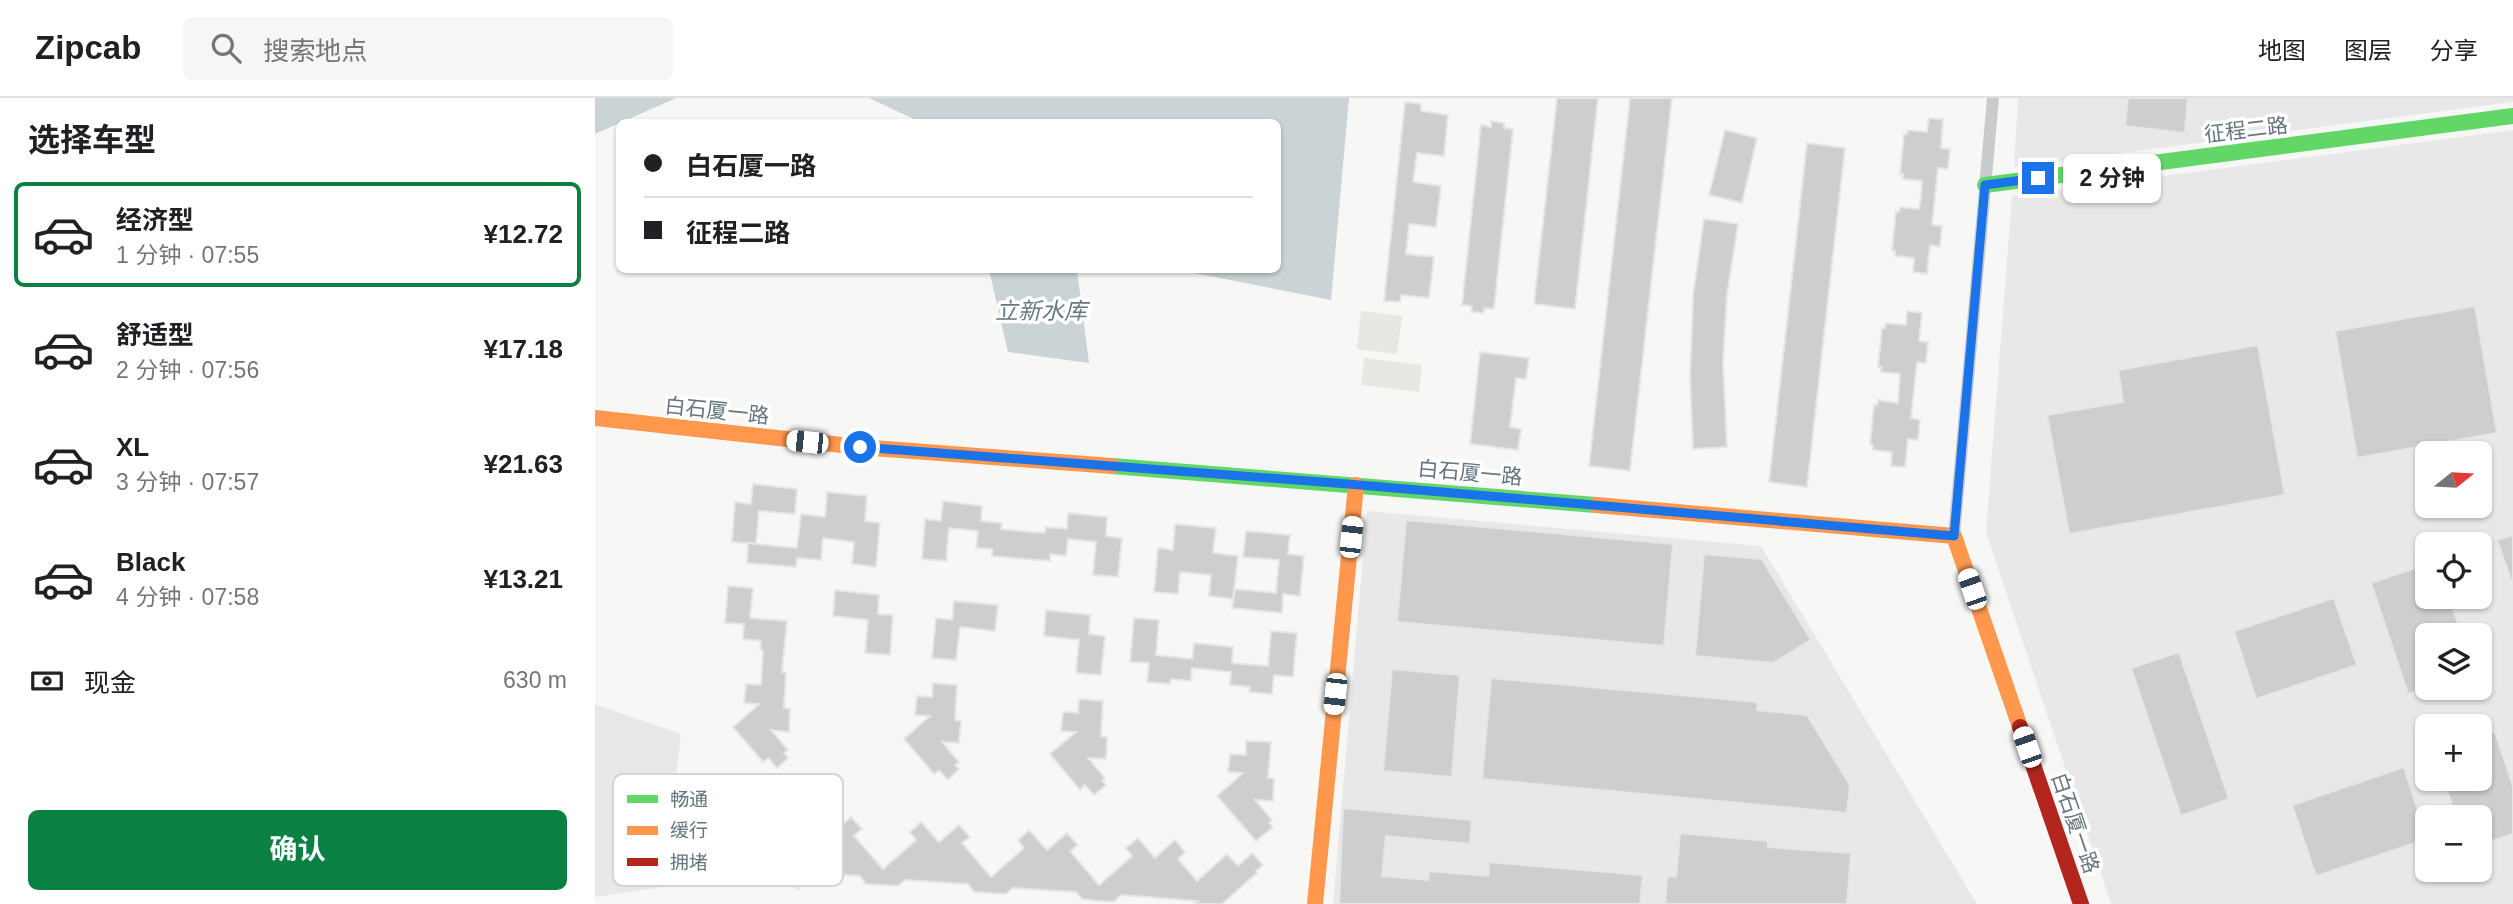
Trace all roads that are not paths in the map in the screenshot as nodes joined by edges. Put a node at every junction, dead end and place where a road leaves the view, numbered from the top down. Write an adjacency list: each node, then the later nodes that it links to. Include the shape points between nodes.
1 (1993, 98): 3 (street)
2 (2513, 116): 3 (street, 征程二路)
3 (1985, 185): 6 (street)
4 (595, 418): 5 (street, 白石厦一路, via 860,447)
5 (1356, 485): 6 (street, 白石厦一路); 7 (street)
6 (1954, 536): 8 (street, 白石厦一路)
7 (1315, 904)
8 (2081, 904)

